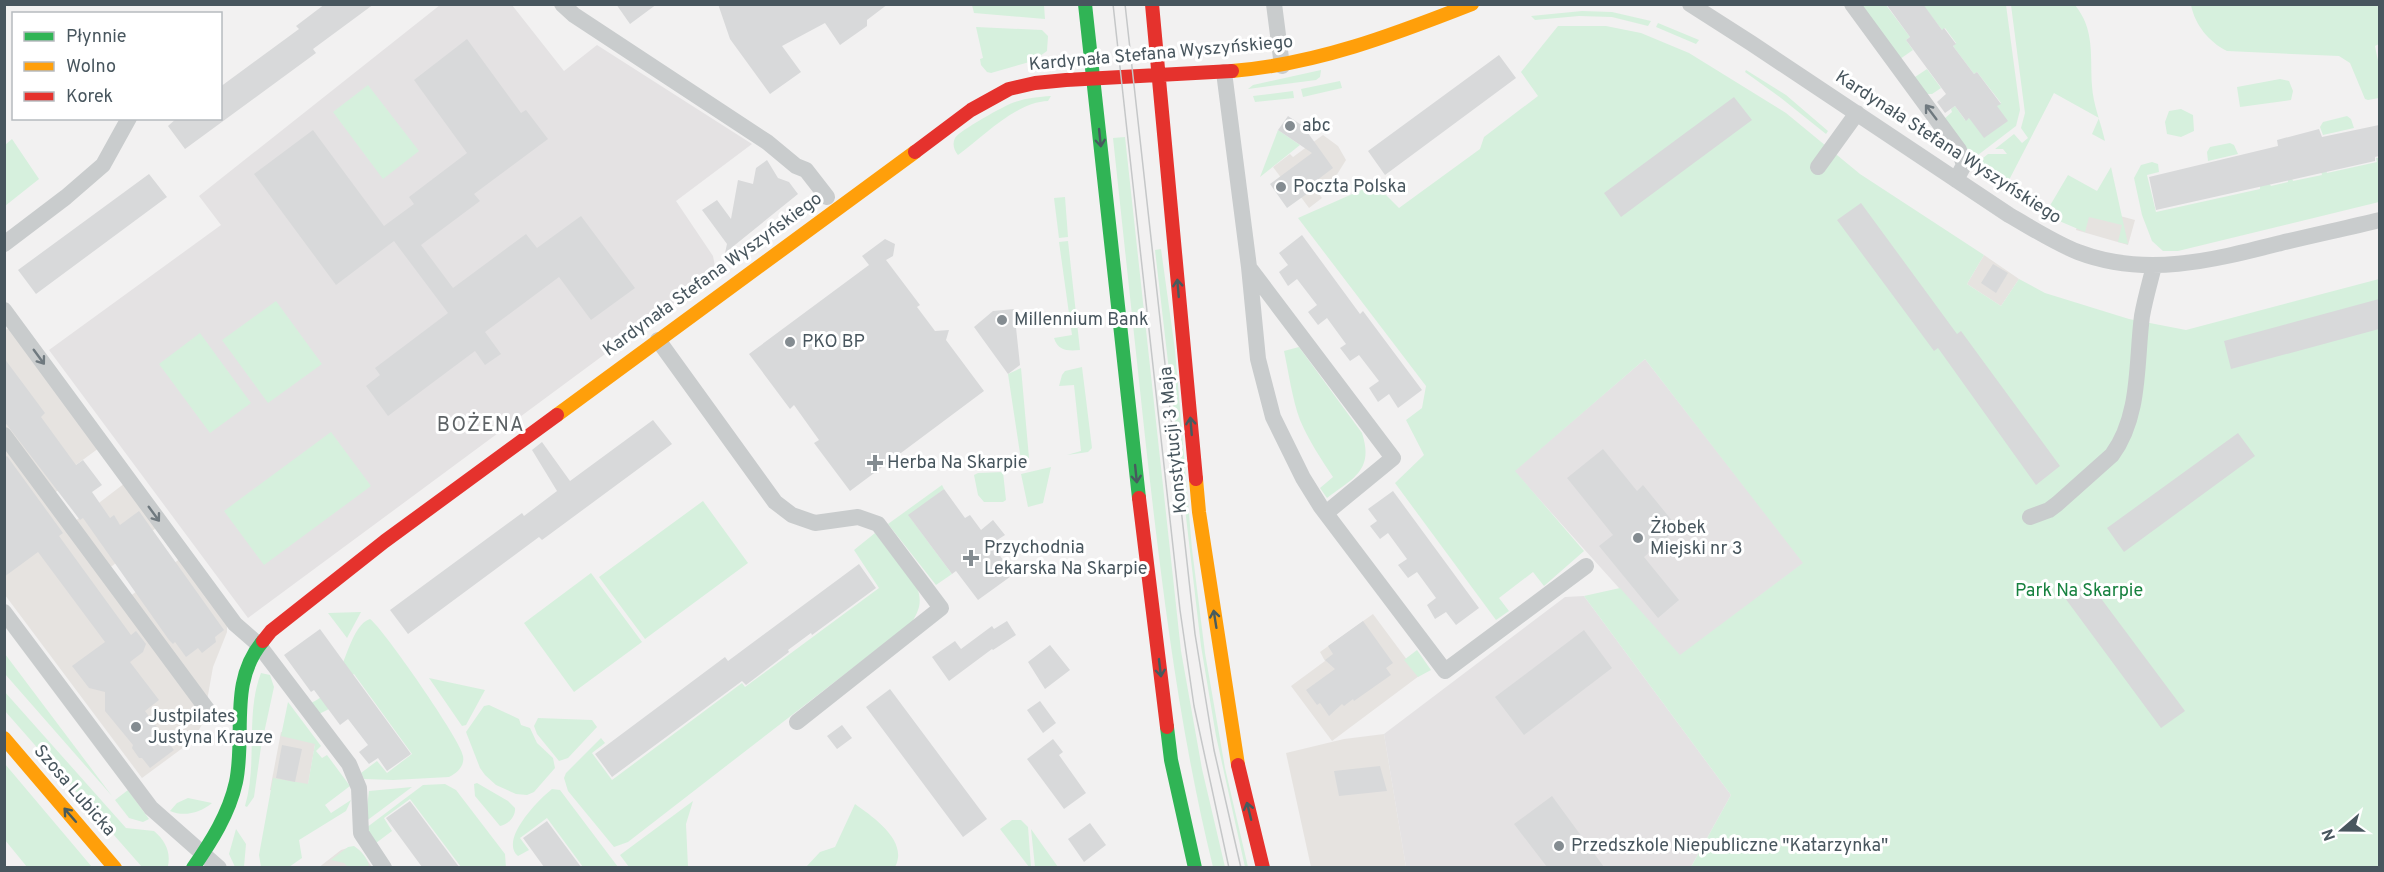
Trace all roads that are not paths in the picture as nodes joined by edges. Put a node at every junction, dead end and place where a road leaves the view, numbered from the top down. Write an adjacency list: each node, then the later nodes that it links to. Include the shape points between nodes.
1 (562, 4): 16 (street, via 806,170)
2 (1084, 4): 11 (street)
3 (1152, 4): 10 (street, Konstytucji 3 Maja)
4 (1274, 4): 8 (street)
5 (1472, 4): 8 (street, Kardynała Stefana Wyszyńskiego, via 1374,43)
6 (1690, 4): 12 (street, Kardynała Stefana Wyszyńskiego)
7 (1852, 4): 15 (street, one-way to 7, via 1964,165 1959,150)
8 (1282, 66): 9 (street, Kardynała Stefana Wyszyńskiego)
9 (1224, 72): 10 (street, Kardynała Stefana Wyszyńskiego); 20 (street)
10 (1159, 76): 11 (street, Kardynała Stefana Wyszyńskiego); 37 (street, Konstytucji 3 Maja, one-way to 10, via 1236,755 1199,512)
11 (1094, 80): 22 (street, Kardynała Stefana Wyszyńskiego, via 1035,83 996,95); 36 (street, one-way to 36, via 1140,516 1171,760)
12 (1857, 113): 14 (street); 15 (street, Kardynała Stefana Wyszyńskiego)
13 (128, 120): 18 (street, via 103,165)
14 (1818, 167)
15 (1956, 180): 19 (street, Kardynała Stefana Wyszyńskiego, via 2050,239 2080,253 2112,262)
16 (827, 196)
17 (2379, 220): 19 (street, Kardynała Stefana Wyszyńskiego, via 2214,260)
18 (4, 244)
19 (2154, 266): 25 (street, via 2142,315 2132,412 2118,447 2057,504)
20 (1249, 267): 24 (street, via 1258,359 1273,417 1303,478); 24 (street, via 1393,458)
21 (4, 310): 28 (street, one-way to 28, via 235,624)
22 (658, 340): 28 (street, Kardynała Stefana Wyszyńskiego, via 334,579); 30 (street, via 783,510 815,523 858,518 878,524 941,608)
23 (6, 441): 29 (street)
24 (1326, 513): 26 (street, via 1445,671)
25 (2030, 517)
26 (1586, 566)
27 (4, 612): 32 (street, via 151,808)
28 (258, 644): 32 (street, Kardynała Stefana Wyszyńskiego, via 239,698 234,790 214,837); 35 (street, via 354,773 360,795 361,833)
29 (209, 712)
30 (797, 722)
31 (4, 738): 33 (street, Szosa Lubicka, one-way to 31)
32 (197, 861): 34 (street)
33 (115, 867)
34 (219, 867)
35 (384, 867)
36 (1196, 867)
37 (1263, 867)

